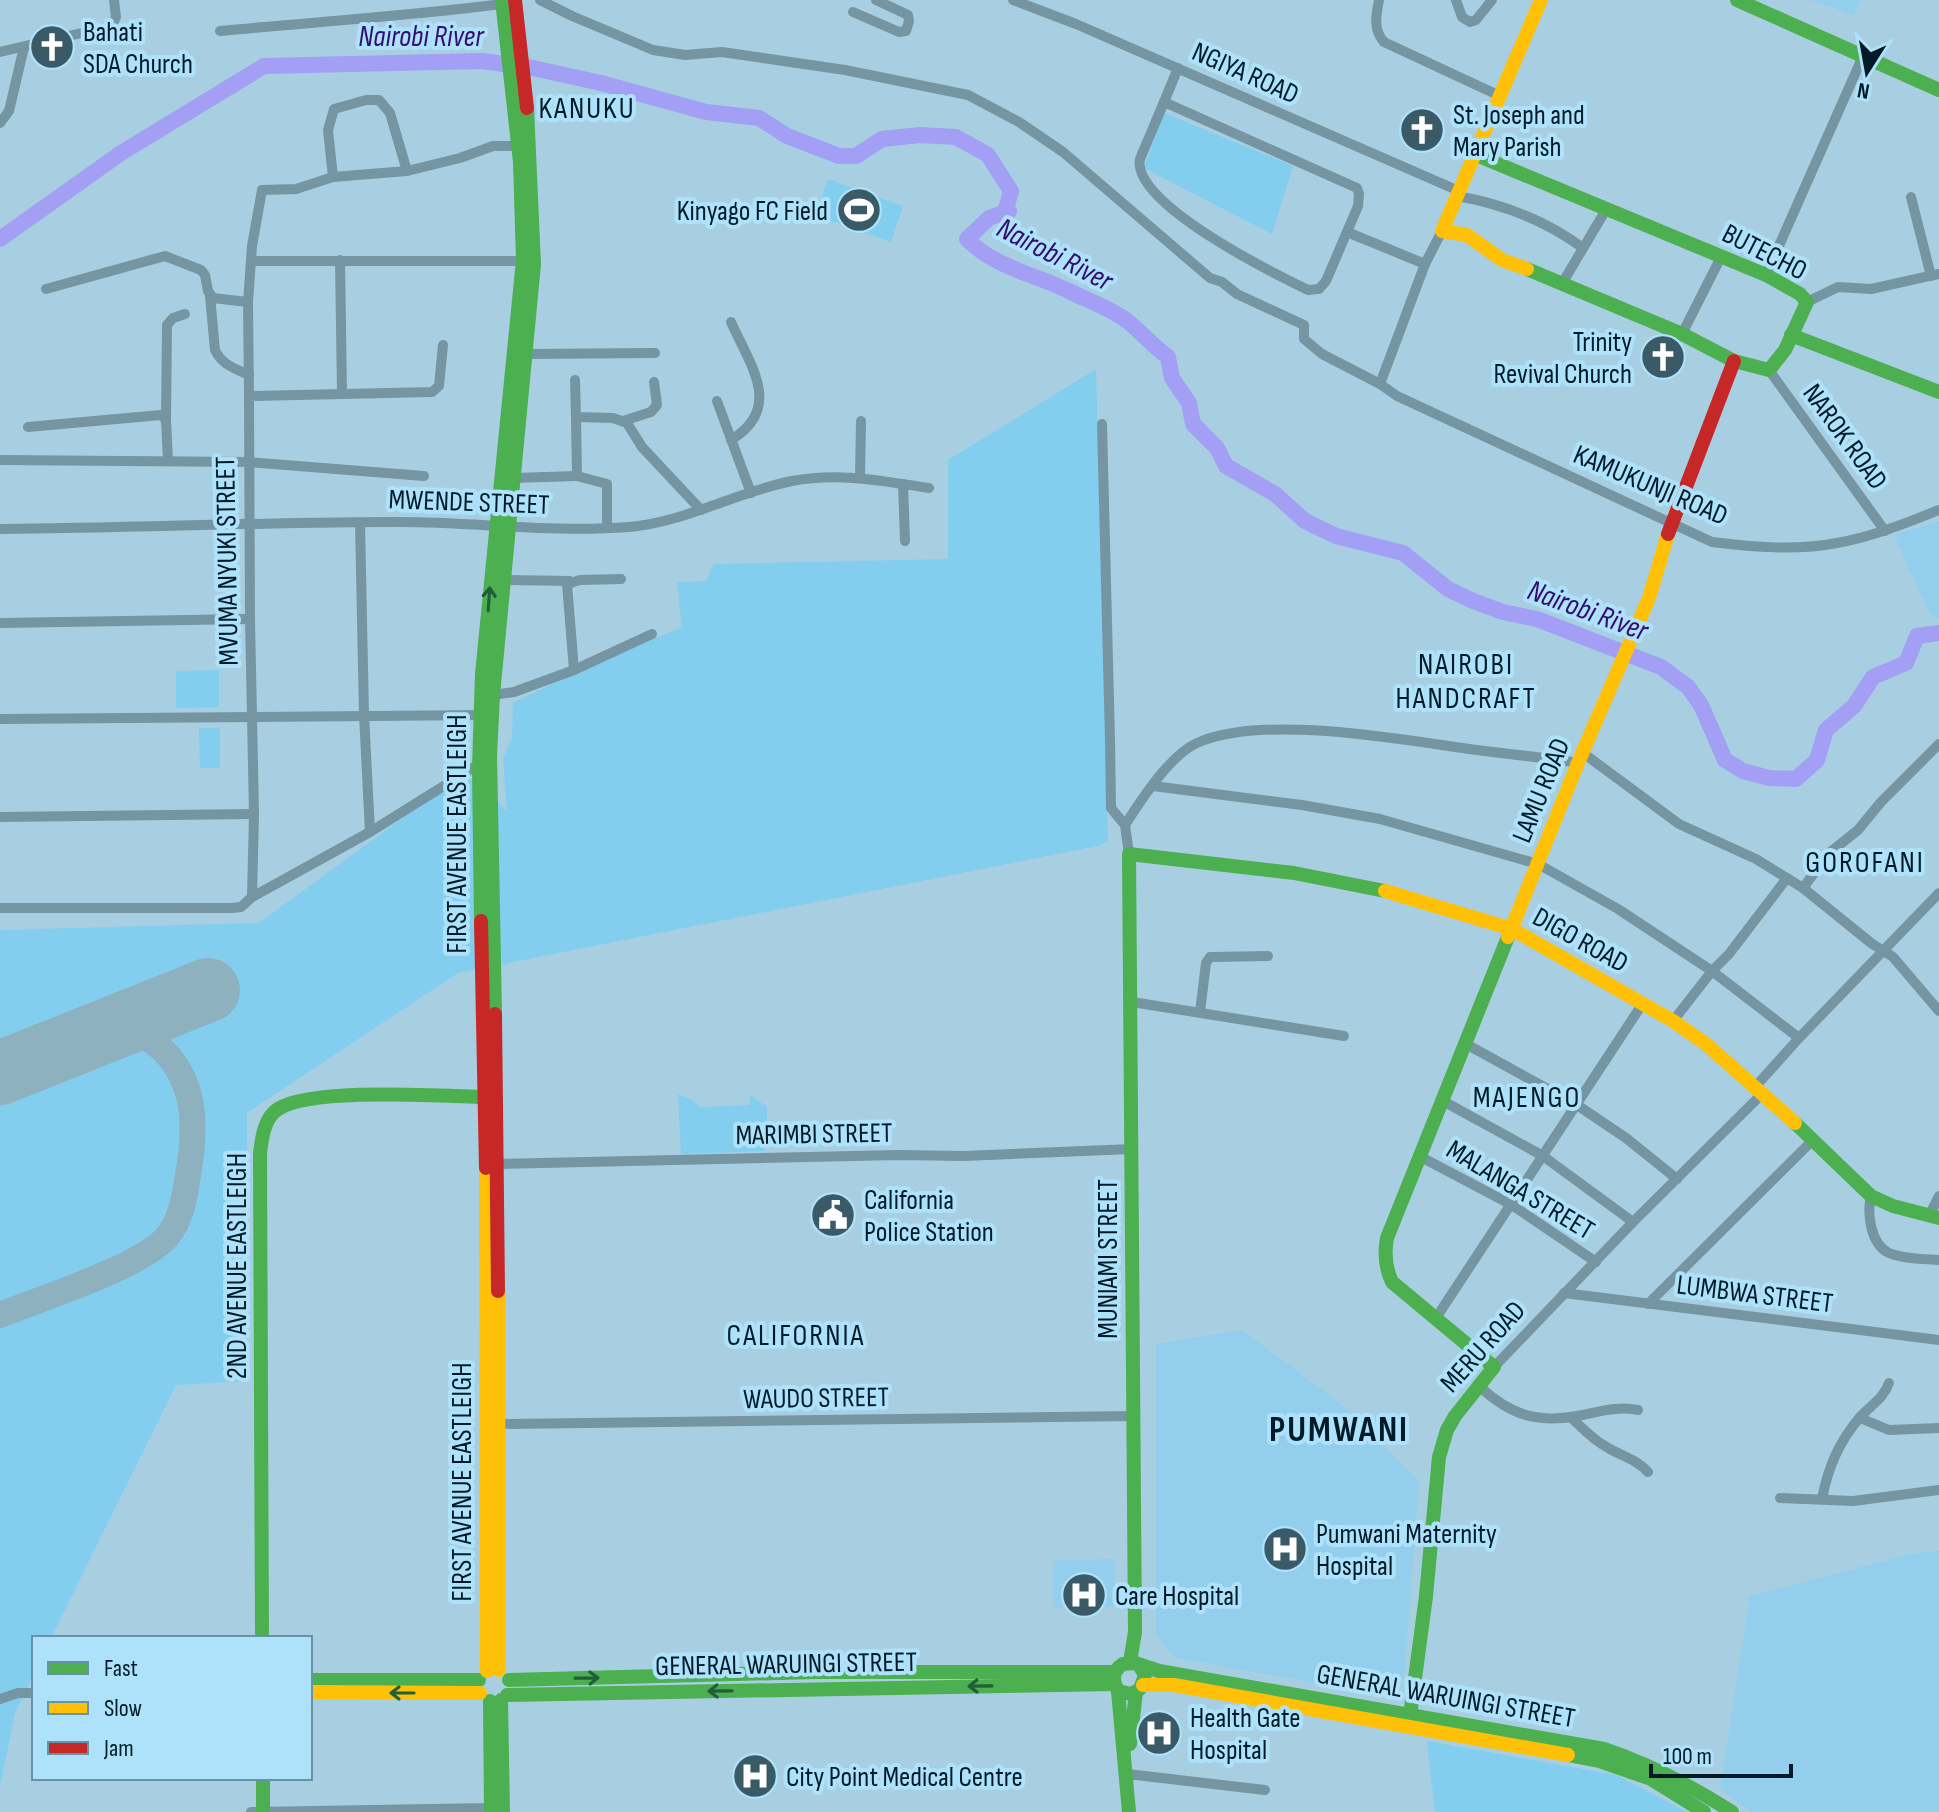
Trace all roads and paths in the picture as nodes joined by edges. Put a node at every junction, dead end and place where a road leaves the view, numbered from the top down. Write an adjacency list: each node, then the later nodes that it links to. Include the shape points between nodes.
1 (114, 0): 13 (street, via 112,26)
2 (540, 0): 56 (street, KAMUKUNJI ROAD, via 653,50 685,55 722,52 845,70 981,101 1063,152 1210,278 1304,325 1304,339 1322,354)
3 (876, 0): 11 (street, via 908,15 906,31)
4 (1013, 0): 16 (street, NGIYA ROAD)
5 (1379, 0): 19 (street, via 1377,35 1384,42)
6 (1456, 0): 7 (street, via 1462,17 1470,22)
7 (1492, 0)
8 (1541, 0): 19 (main road)
9 (1737, 0): 15 (main road)
10 (506, 1): 12 (street, via 419,15); 17 (main road, FIRST AVENUE EASTLEIGH)
11 (853, 12)
12 (220, 31)
13 (24, 47): 14 (street); 21 (street, via 9,111)
14 (0, 52)
15 (1863, 56): 18 (main road); 37 (street)
16 (1178, 68): 20 (street); 26 (street, NGIYA ROAD)
17 (518, 88): 22 (main road, FIRST AVENUE EASTLEIGH); 50 (main road, FIRST AVENUE EASTLEIGH, via 534,264)
18 (1939, 90)
19 (1500, 96): 23 (main road)
20 (1164, 102): 30 (street, via 1357,188 1358,206); 30 (street, via 1138,167 1176,212 1219,243 1308,290 1319,289 1326,281)
21 (0, 123)
22 (517, 146): 24 (street, via 493,146); 35 (main road, FIRST AVENUE EASTLEIGH)
23 (1474, 154): 26 (main road); 28 (main road, BUTECHO)
24 (407, 171): 25 (street); 25 (street, via 390,113 379,100 366,100 334,109 328,130)
25 (333, 177): 34 (street, MVUMA NYUKI STREET, via 296,189 262,190)
26 (1458, 194): 29 (main road); 31 (street, NGIYA ROAD, via 1555,228)
27 (1911, 197): 38 (street)
28 (1607, 208): 31 (street); 32 (main road, BUTECHO)
29 (1442, 231): 36 (street); 39 (main road, via 1467,235 1502,260)
30 (1347, 232): 36 (street)
31 (1583, 248): 39 (street)
32 (1721, 257): 37 (main road, BUTECHO); 46 (street)
33 (340, 260): 34 (street); 35 (street); 58 (street)
34 (251, 261): 42 (street, MVUMA NYUKI STREET)
35 (523, 261): 83 (main road, FIRST AVENUE EASTLEIGH)
36 (1425, 264): 56 (street)
37 (1766, 275): 43 (main road, BUTECHO)
38 (1935, 275): 43 (street, via 1871,289 1838,287)
39 (1563, 282): 46 (main road)
40 (46, 289): 41 (street, via 165,256 201,270)
41 (210, 296): 42 (street); 53 (street, via 215,350 223,363)
42 (248, 302): 53 (street, MVUMA NYUKI STREET)
43 (1807, 302): 47 (main road, BUTECHO)
44 (185, 314): 62 (street, via 167,325)
45 (731, 322): 67 (street, via 761,400 749,427)
46 (1682, 334): 51 (main road)
47 (1791, 335): 52 (main road, BUTECHO); 57 (main road)
48 (443, 345): 58 (street, via 436,390)
49 (655, 353): 50 (street)
50 (527, 354): 73 (main road, FIRST AVENUE EASTLEIGH)
51 (1734, 361): 52 (main road); 81 (main road, LAMU ROAD)
52 (1769, 370): 86 (street, NAROK ROAD)
53 (249, 375): 59 (street, MVUMA NYUKI STREET)
54 (575, 380): 61 (street)
55 (654, 382): 63 (street, via 657,405)
56 (1380, 384): 81 (street, KAMUKUNJI ROAD)
57 (1939, 392)
58 (342, 393): 59 (street)
59 (249, 396): 70 (street, MVUMA NYUKI STREET)
60 (717, 401): 67 (street)
61 (576, 417): 63 (street); 72 (street)
62 (166, 420): 66 (street, via 161,415); 69 (street)
63 (623, 421): 78 (street)
64 (861, 421): 74 (street)
65 (1102, 424): 106 (street, via 1108,774 1111,808)
66 (28, 427)
67 (731, 440): 77 (street)
68 (0, 460): 69 (street)
69 (168, 461): 70 (street)
70 (248, 462): 71 (street); 82 (street, MVUMA NYUKI STREET)
71 (424, 476)
72 (577, 476): 73 (street); 84 (street, via 607,484)
73 (514, 478): 83 (main road, FIRST AVENUE EASTLEIGH)
74 (860, 478): 75 (street, MWENDE STREET); 77 (street, MWENDE STREET, via 814,477)
75 (903, 484): 76 (street, MWENDE STREET); 87 (street)
76 (929, 488)
77 (751, 493): 78 (street, MWENDE STREET)
78 (701, 510): 84 (street, MWENDE STREET, via 665,522)
79 (1939, 510): 86 (street, KAMUKUNJI ROAD)
80 (360, 523): 82 (street, MWENDE STREET); 83 (street, MWENDE STREET); 96 (street)
81 (1671, 524): 86 (street, KAMUKUNJI ROAD, via 1712,542 1747,546 1808,547); 101 (main road, LAMU ROAD, via 1649,598)
82 (251, 526): 85 (street, MWENDE STREET); 91 (street, MVUMA NYUKI STREET)
83 (502, 526): 84 (street, MWENDE STREET); 89 (main road, FIRST AVENUE EASTLEIGH); 97 (main road, FIRST AVENUE EASTLEIGH, one-way to 83)
84 (607, 528)
85 (0, 529)
86 (1885, 531)
87 (905, 541)
88 (621, 579): 90 (street)
89 (504, 580): 90 (street); 95 (main road, FIRST AVENUE EASTLEIGH)
90 (570, 581): 94 (street)
91 (250, 619): 92 (street); 98 (street, MVUMA NYUKI STREET)
92 (0, 623)
93 (652, 634): 94 (street)
94 (574, 670): 95 (street)
95 (493, 695): 97 (main road, FIRST AVENUE EASTLEIGH)
96 (364, 715): 97 (street); 98 (street); 107 (street)
97 (486, 715): 102 (main road, FIRST AVENUE EASTLEIGH); 135 (main road, FIRST AVENUE EASTLEIGH)
98 (252, 716): 99 (street); 104 (street, MVUMA NYUKI STREET)
99 (0, 719)
100 (1939, 744): 111 (street, via 1858,830 1828,854)
101 (1580, 758): 103 (street, via 1252,729 1193,744); 109 (main road, LAMU ROAD); 110 (street, via 1679,824)
102 (479, 764): 107 (street); 128 (main road, FIRST AVENUE EASTLEIGH)
103 (1153, 786): 106 (street); 109 (street, via 1380,819)
104 (254, 814): 105 (street); 113 (street, MVUMA NYUKI STREET)
105 (0, 817)
106 (1125, 825): 108 (street)
107 (370, 832): 113 (street)
108 (1129, 854): 115 (main road, DIGO ROAD, via 1350,883); 119 (main road, MUNIAMI STREET)
109 (1538, 864): 115 (main road, LAMU ROAD); 118 (street)
110 (1787, 878): 111 (street); 118 (street)
111 (1803, 888): 116 (street)
112 (1939, 893): 116 (street, MERU ROAD)
113 (252, 897): 114 (street, via 241,907)
114 (0, 908)
115 (1512, 929): 120 (main road, DIGO ROAD); 126 (main road, LAMU ROAD)
116 (1882, 951): 121 (street); 125 (street, MERU ROAD)
117 (1268, 956): 122 (street, via 1210,957)
118 (1712, 971): 123 (street); 125 (street)
119 (1132, 1002): 122 (street); 132 (main road, MUNIAMI STREET)
120 (1643, 1003): 123 (main road, DIGO ROAD); 130 (street)
121 (1939, 1011)
122 (1200, 1012): 124 (street)
123 (1673, 1021): 127 (main road, DIGO ROAD)
124 (1344, 1036)
125 (1799, 1038): 127 (street, MERU ROAD)
126 (1466, 1044): 129 (main road, LAMU ROAD); 130 (street)
127 (1760, 1090): 131 (main road, DIGO ROAD); 136 (street, MERU ROAD)
128 (485, 1097): 161 (main road, 2ND AVENUE EASTLEIGH, via 301,1100 283,1105 268,1118 260,1153); 166 (main road, FIRST AVENUE EASTLEIGH)
129 (1443, 1101): 133 (street); 134 (main road, LAMU ROAD)
130 (1577, 1105): 133 (street); 136 (street)
131 (1813, 1140): 137 (main road, DIGO ROAD); 145 (street)
132 (1132, 1149): 135 (street, MARIMBI STREET); 152 (main road, MUNIAMI STREET)
133 (1543, 1156): 139 (street); 141 (street)
134 (1421, 1157): 139 (street, MALANGA STREET); 146 (main road, LAMU ROAD, via 1384,1256 1392,1282)
135 (498, 1164): 155 (main road, FIRST AVENUE EASTLEIGH)
136 (1677, 1179): 141 (street, MERU ROAD)
137 (1871, 1196): 140 (main road, DIGO ROAD); 142 (street, via 1869,1220 1883,1248)
138 (1939, 1196): 140 (street)
139 (1512, 1205): 143 (street, MALANGA STREET); 146 (street)
140 (1934, 1217)
141 (1633, 1222): 143 (street, MERU ROAD)
142 (1939, 1260)
143 (1596, 1262): 144 (street, MERU ROAD)
144 (1564, 1293): 145 (street, LUMBWA STREET); 148 (street, MERU ROAD)
145 (1648, 1304): 147 (street, LUMBWA STREET)
146 (1436, 1318): 148 (main road)
147 (1939, 1340)
148 (1494, 1367): 150 (main road, MERU ROAD)
149 (1889, 1383): 154 (street)
150 (1479, 1386): 153 (street, via 1517,1413); 172 (main road, MERU ROAD, via 1447,1430 1439,1457)
151 (1638, 1410): 153 (street, via 1612,1408)
152 (1133, 1416): 155 (street, WAUDO STREET); 162 (main road, MUNIAMI STREET)
153 (1570, 1417): 157 (street, via 1608,1449 1638,1461)
154 (1860, 1418): 156 (street, via 1889,1430); 160 (street, via 1831,1462)
155 (499, 1424): 166 (main road, FIRST AVENUE EASTLEIGH)
156 (1939, 1428)
157 (1648, 1472)
158 (1939, 1490): 160 (street, via 1853,1501)
159 (1780, 1498): 160 (street)
160 (1822, 1499)
161 (262, 1636)
162 (1134, 1664): 165 (main road, via 1120,1665); 167 (main road, via 1145,1675); 172 (main road, GENERAL WARUINGI STREET)
163 (815, 1672): 165 (main road, GENERAL WARUINGI STREET); 166 (main road, GENERAL WARUINGI STREET, one-way to 163); 168 (main road)
164 (312, 1680): 166 (main road, GENERAL WARUINGI STREET)
165 (1116, 1682): 167 (main road, via 1126,1694); 168 (main road, GENERAL WARUINGI STREET, one-way to 168); 173 (main road)
166 (494, 1686): 168 (main road, GENERAL WARUINGI STREET, one-way to 166); 169 (main road, GENERAL WARUINGI STREET, one-way to 169); 176 (main road)
167 (1140, 1689): 173 (main road); 180 (main road, GENERAL WARUINGI STREET, via 1174,1685 1599,1761 1651,1779)
168 (816, 1690)
169 (312, 1692)
170 (32, 1693): 171 (street)
171 (0, 1699)
172 (1410, 1716): 181 (main road, GENERAL WARUINGI STREET, via 1627,1756 1685,1782)
173 (1127, 1774): 175 (street); 179 (main road)
174 (263, 1780): 178 (main road)
175 (1265, 1790)
176 (495, 1811): 178 (street)
177 (251, 1812): 178 (street)
178 (263, 1812)
179 (1129, 1812)
180 (1704, 1812)
181 (1732, 1812)

